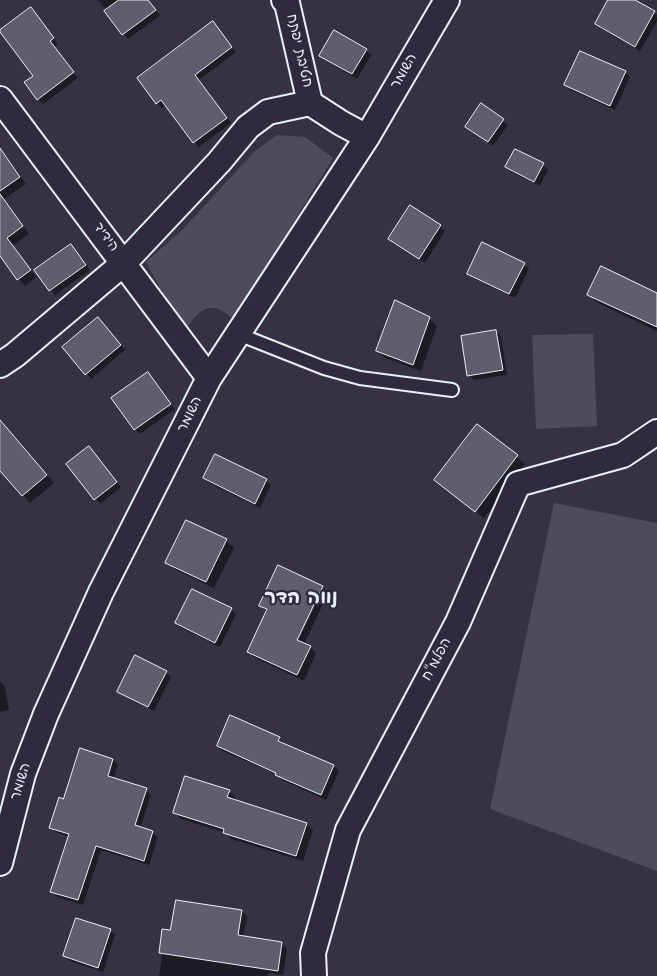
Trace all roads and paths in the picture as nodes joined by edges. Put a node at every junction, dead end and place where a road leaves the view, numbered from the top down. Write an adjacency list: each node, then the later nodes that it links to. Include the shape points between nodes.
1 (284, 0): 4 (street, חטיבת יפתח)
2 (447, 0): 5 (street, השומר)
3 (0, 99): 6 (street, הידיד)
4 (310, 103): 5 (street); 6 (street, via 268,112 248,128)
5 (367, 137): 7 (street, השומר)
6 (124, 263): 8 (street, via 15,356); 9 (street, הידיד)
7 (238, 334): 9 (street, השומר); 10 (lane, via 324,368 360,378)
8 (0, 364)
9 (209, 378): 12 (street, השומר, via 102,592 46,714 23,774)
10 (452, 390)
11 (657, 432): 13 (street, הפלמ"ח, via 623,455 518,484 458,622 348,830 313,953)
12 (0, 863)
13 (314, 976)

